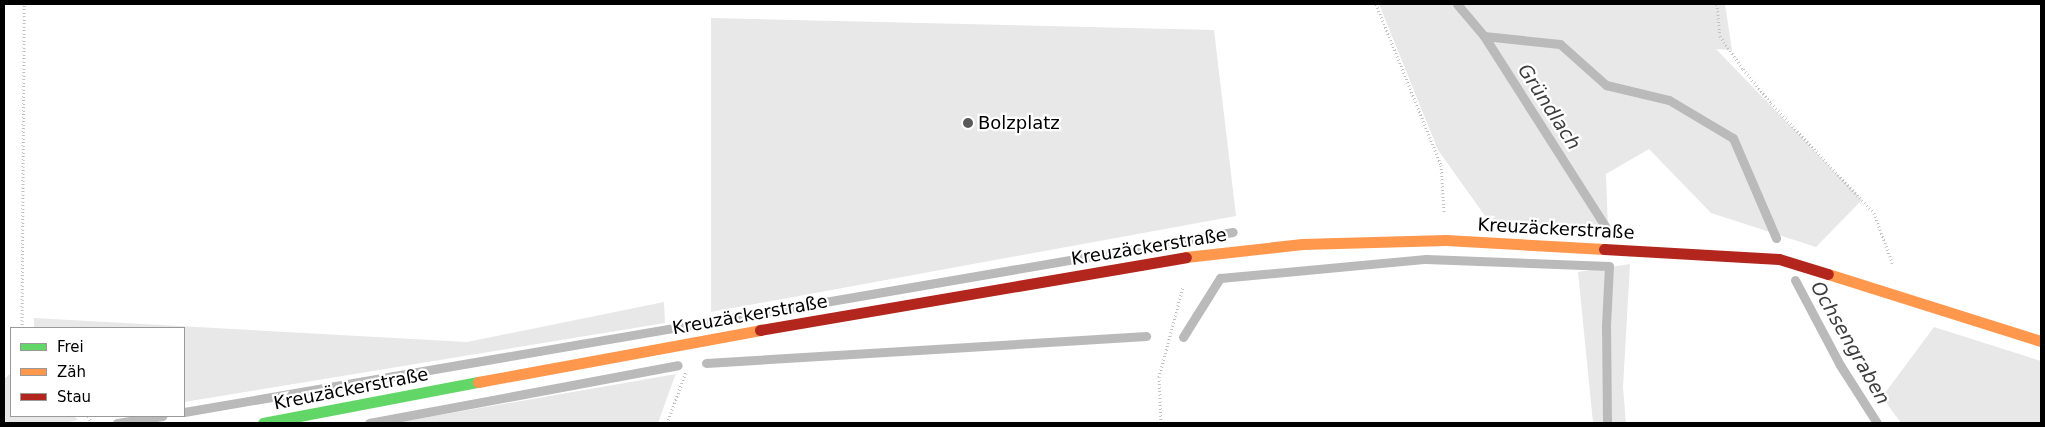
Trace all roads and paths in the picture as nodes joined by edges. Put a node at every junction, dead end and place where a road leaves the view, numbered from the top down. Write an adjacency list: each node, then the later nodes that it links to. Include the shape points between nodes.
1 (24, 4): 7 (path)
2 (1376, 4): 4 (path, via 1441,165)
3 (1717, 4): 6 (path, via 1720,36 1743,69 1874,213)
4 (1446, 240): 5 (street, Kreuzäckerstraße, via 1302,244); 6 (street, Kreuzäckerstraße, via 1779,259)
5 (1193, 256): 8 (street, Kreuzäckerstraße); 12 (path, via 1158,378)
6 (1905, 299): 9 (street, Kreuzäckerstraße)
7 (22, 327)
8 (698, 341): 10 (street, Kreuzäckerstraße); 11 (path)
9 (2041, 341)
10 (263, 423)
11 (667, 423)
12 (1161, 423)

